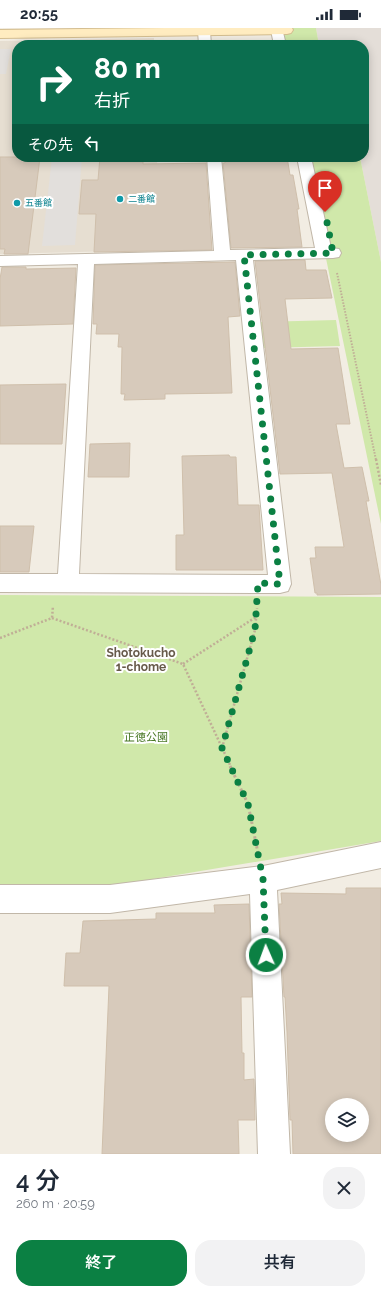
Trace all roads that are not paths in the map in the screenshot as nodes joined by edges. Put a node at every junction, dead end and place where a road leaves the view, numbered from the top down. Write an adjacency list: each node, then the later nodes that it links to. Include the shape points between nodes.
1 (191, 30): 3 (street); 4 (street)
2 (282, 30): 4 (street); 7 (street)
3 (55, 31): 5 (street)
4 (204, 31): 6 (street)
5 (0, 34)
6 (205, 40)
7 (281, 40)
8 (214, 162): 11 (street)
9 (305, 162): 10 (street, via 329,253)
10 (244, 255): 11 (street); 15 (street, via 280,584)
11 (222, 256): 12 (street)
12 (86, 259): 13 (street); 15 (street)
13 (0, 261)
14 (0, 583): 15 (street)
15 (62, 583)
16 (381, 856): 17 (street)
17 (263, 879): 18 (street, via 110,899); 19 (street)
18 (0, 899)
19 (274, 1154)

